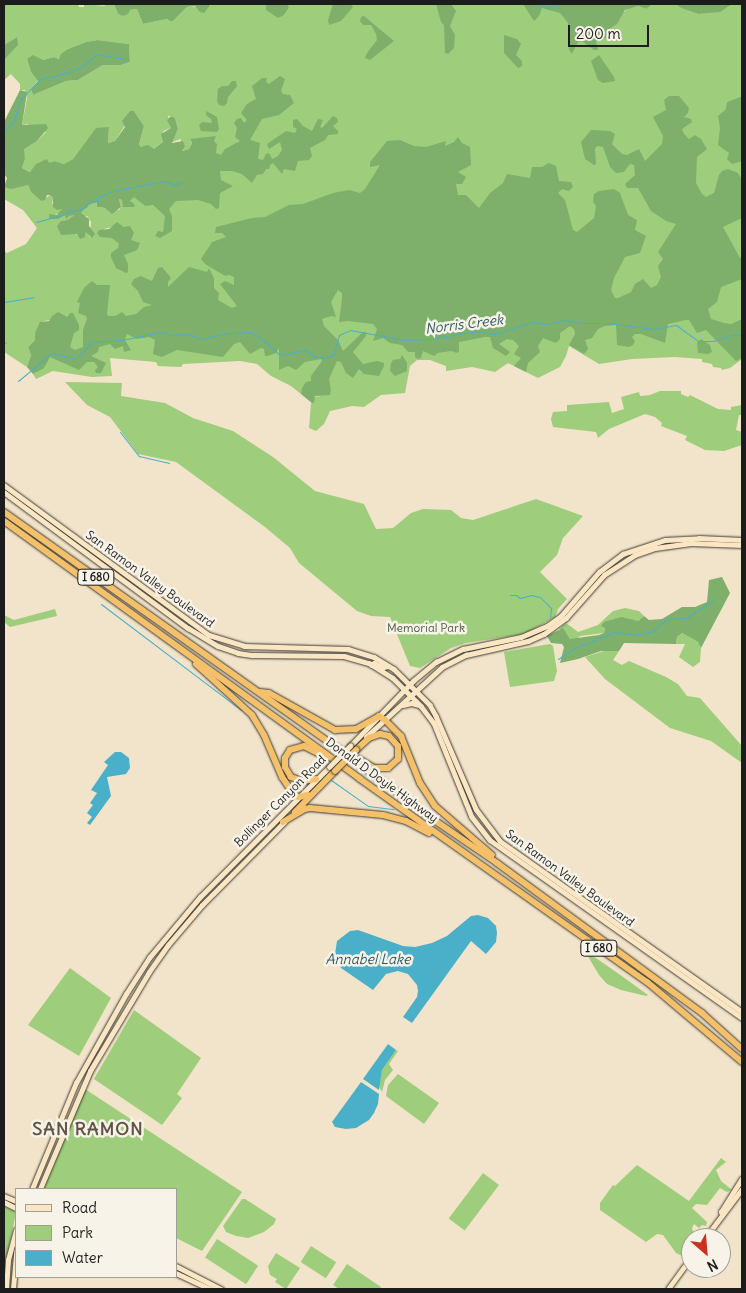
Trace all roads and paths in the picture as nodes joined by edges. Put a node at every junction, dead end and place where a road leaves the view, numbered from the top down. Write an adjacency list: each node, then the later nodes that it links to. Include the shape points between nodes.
1 (4, 484): 9 (main road, San Ramon Valley Boulevard, via 209,635 244,646 348,649 374,657)
2 (4, 492): 8 (main road, San Ramon Valley Boulevard, via 188,628 218,646 253,655 344,656)
3 (4, 512): 13 (highway, Donald D Doyle Highway / I 680)
4 (4, 521): 7 (highway, Donald D Doyle Highway / I 680)
5 (742, 540): 10 (main road, via 666,540 623,554 599,572 552,623 521,637 449,654)
6 (742, 545): 12 (main road, via 691,543 655,548 635,555 604,575 574,610 553,628 528,641 458,658)
7 (191, 657): 21 (highway, Donald D Doyle Highway / I 680); 25 (highway, via 252,715 282,777)
8 (371, 664): 9 (main road); 11 (main road, San Ramon Valley Boulevard)
9 (388, 666): 10 (main road, San Ramon Valley Boulevard)
10 (409, 684): 11 (main road); 12 (main road, San Ramon Valley Boulevard)
11 (405, 689): 14 (main road, San Ramon Valley Boulevard); 17 (main road)
12 (415, 690): 14 (main road); 30 (main road, San Ramon Valley Boulevard, via 436,716 476,809 500,841)
13 (258, 691): 17 (highway, via 269,692 336,730 356,729); 19 (highway, Donald D Doyle Highway / I 680)
14 (410, 695): 15 (main road); 16 (main road, San Ramon Valley Boulevard)
15 (401, 705): 16 (main road, via 413,703); 18 (main road)
16 (421, 706): 31 (main road, San Ramon Valley Boulevard, via 439,735 472,816 490,840)
17 (379, 716): 18 (highway); 20 (main road)
18 (386, 720): 20 (main road); 29 (highway, via 401,736 431,800 494,857)
19 (336, 747): 20 (highway, via 378,769 392,766 399,754 396,742 385,734 369,738); 29 (highway, Donald D Doyle Highway / I 680)
20 (354, 748): 22 (highway, bridge)
21 (343, 766): 23 (highway, via 308,747 290,750 284,763 288,775 299,781); 28 (highway, Donald D Doyle Highway / I 680)
22 (332, 769): 23 (main road, Bollinger Canyon Road); 24 (main road, Bollinger Canyon Road); 26 (highway)
23 (316, 779): 25 (main road, Bollinger Canyon Road)
24 (308, 795): 25 (highway); 26 (main road, Bollinger Canyon Road)
25 (299, 797): 35 (main road, Bollinger Canyon Road, via 196,901 138,974 76,1083)
26 (292, 814): 27 (main road, Bollinger Canyon Road)
27 (283, 822): 28 (highway, via 310,808 383,815 413,824); 36 (main road, Bollinger Canyon Road, via 202,905 149,972 90,1071)
28 (450, 843): 33 (highway, Donald D Doyle Highway / I 680, via 647,982)
29 (496, 863): 32 (highway, Donald D Doyle Highway / I 680, via 702,1013)
30 (742, 1012)
31 (742, 1018)
32 (742, 1049)
33 (742, 1062)
34 (742, 1180): 38 (main road, via 721,1212)
35 (32, 1188)
36 (40, 1188)
37 (742, 1189): 38 (main road)
38 (722, 1216): 39 (main road)
39 (713, 1228)
40 (15, 1234): 45 (main road, via 8,1260)
41 (15, 1260): 46 (main road)
42 (178, 1267): 48 (main road)
43 (681, 1271): 49 (main road)
44 (178, 1274): 47 (main road)
45 (6, 1289)
46 (12, 1289)
47 (211, 1289)
48 (221, 1289)
49 (668, 1289)

